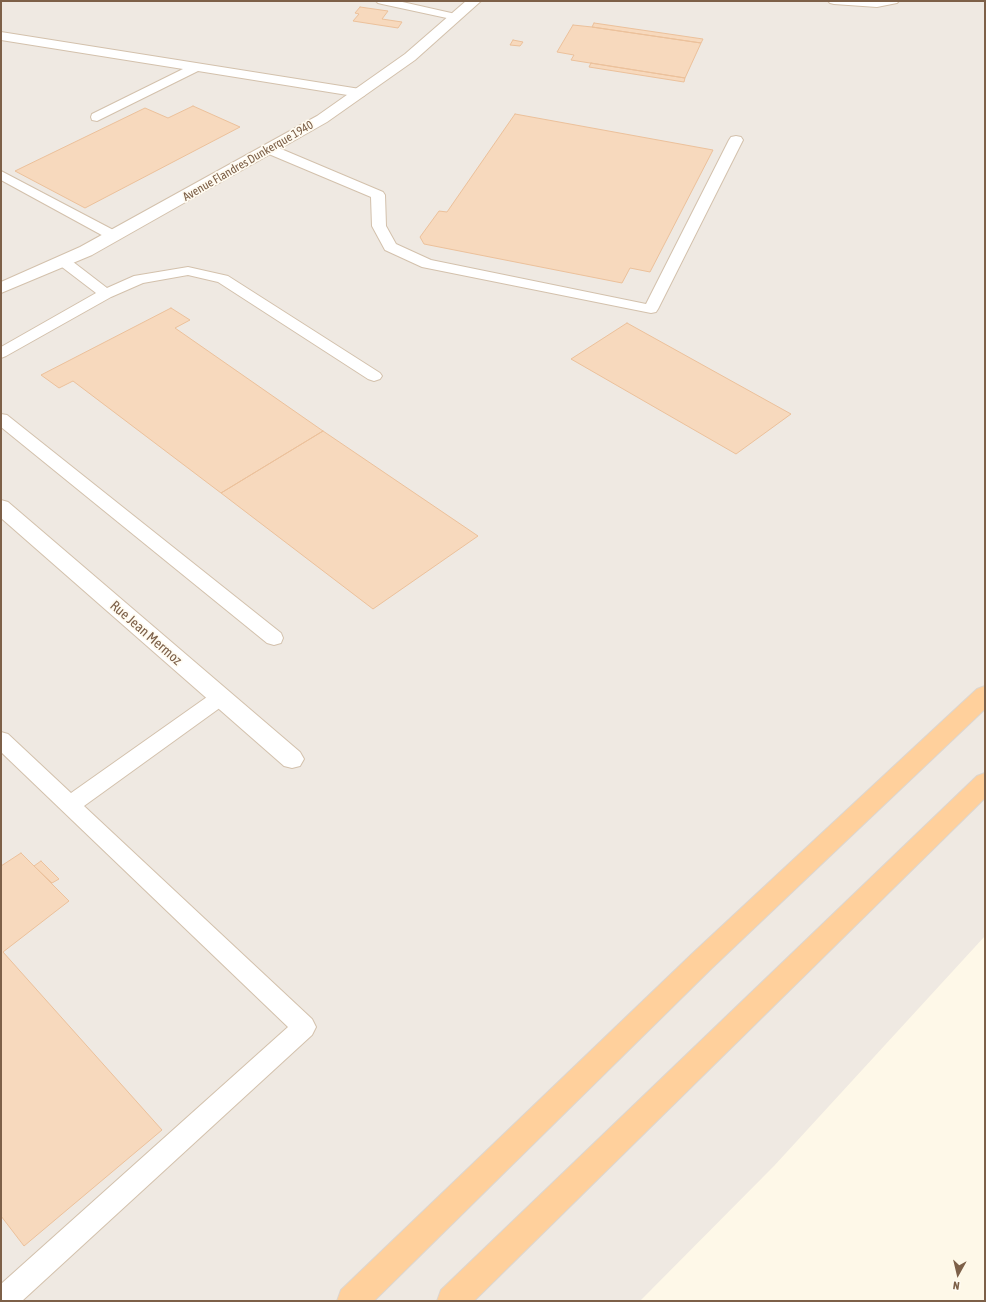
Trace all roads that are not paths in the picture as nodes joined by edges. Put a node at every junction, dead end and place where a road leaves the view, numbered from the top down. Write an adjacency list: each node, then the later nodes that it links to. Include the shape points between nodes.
1 (382, 1): 5 (lane)
2 (474, 1): 6 (street, Avenue Flandres Dunkerque 1940)
3 (834, 1): 4 (lane, via 877,4)
4 (893, 1)
5 (414, 4): 6 (lane)
6 (456, 17): 9 (street, Avenue Flandres Dunkerque 1940, via 410,57)
7 (1, 36): 8 (lane)
8 (196, 67): 9 (lane); 10 (lane)
9 (360, 93): 12 (street, Avenue Flandres Dunkerque 1940, via 322,119)
10 (97, 117)
11 (736, 140): 12 (lane, via 651,309 427,264 390,247 379,226 378,195)
12 (269, 149): 14 (street, Avenue Flandres Dunkerque 1940)
13 (1, 175): 14 (lane)
14 (114, 236): 15 (street, Avenue Flandres Dunkerque 1940)
15 (63, 261): 16 (street, Avenue Flandres Dunkerque 1940); 17 (lane)
16 (1, 288)
17 (106, 294): 18 (lane); 19 (lane, via 139,279 188,271 222,279)
18 (1, 354)
19 (374, 376)
20 (1, 419): 22 (lane)
21 (1, 508): 24 (street, Rue Jean Mermoz)
22 (274, 638)
23 (985, 694): 30 (highway, via 703,960)
24 (221, 697): 26 (street, Rue Jean Mermoz); 28 (lane)
25 (1, 740): 28 (lane)
26 (292, 759)
27 (985, 783): 31 (highway)
28 (70, 805): 29 (lane, via 304,1027)
29 (2, 1301)
30 (352, 1301)
31 (452, 1301)

